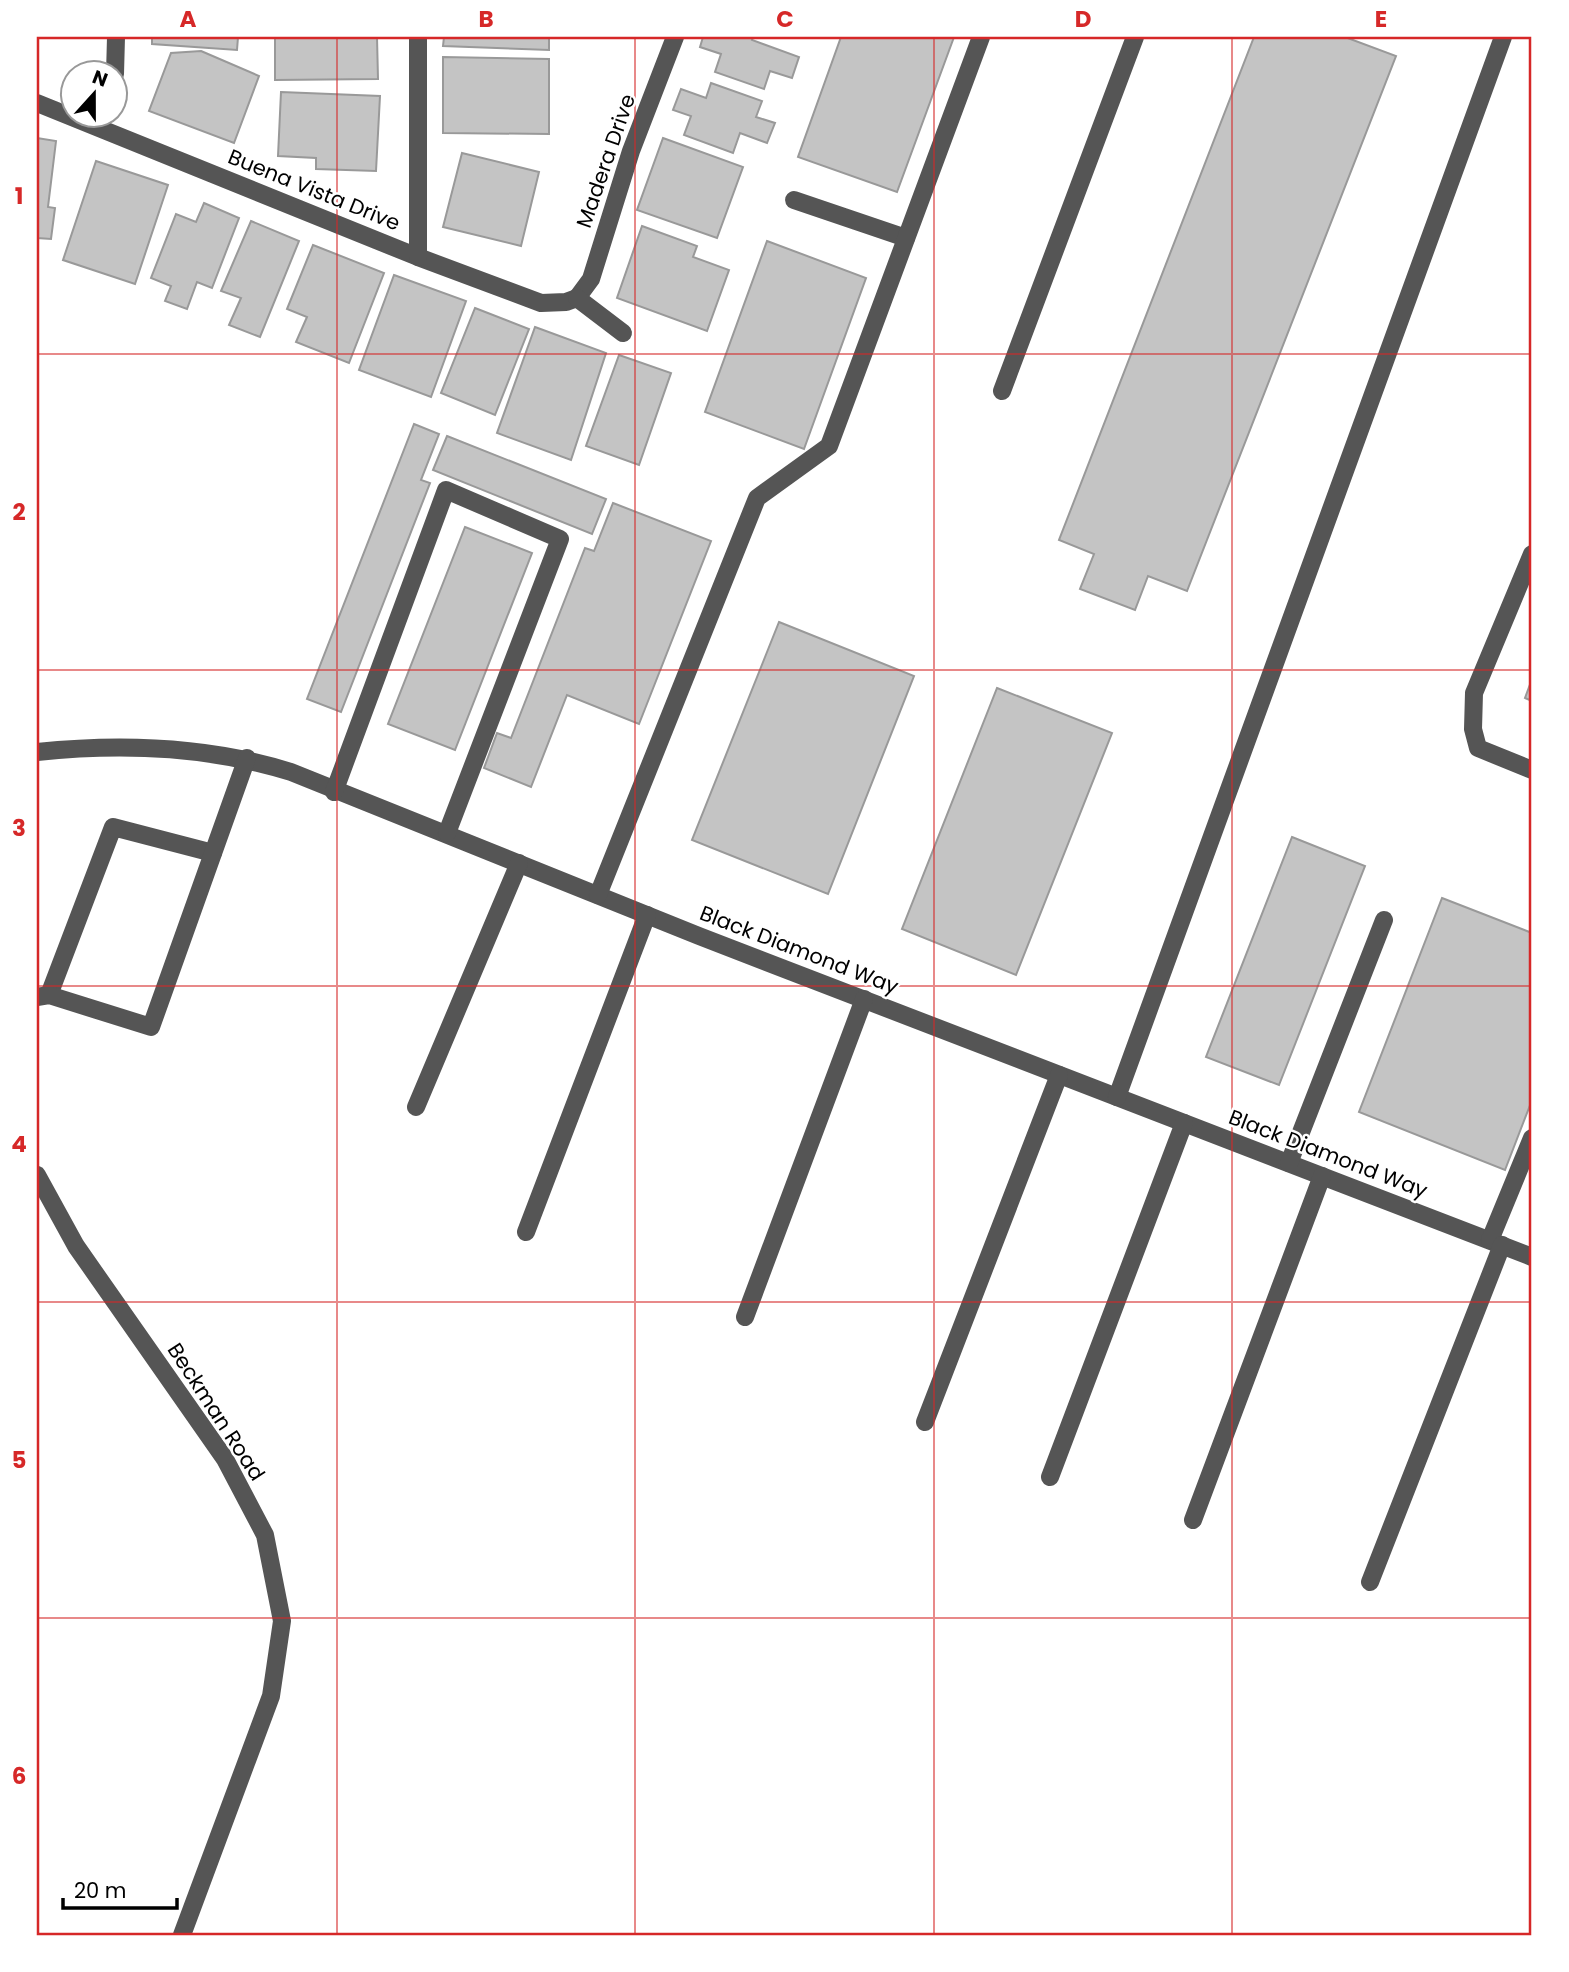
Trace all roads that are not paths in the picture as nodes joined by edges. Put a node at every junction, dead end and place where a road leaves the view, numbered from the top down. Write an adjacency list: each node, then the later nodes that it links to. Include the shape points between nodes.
1 (116, 37): 7 (street)
2 (418, 37): 13 (street)
3 (675, 37): 14 (street, Madera Drive, via 631,150 591,279)
4 (981, 37): 12 (street)
5 (1135, 37): 16 (street)
6 (1503, 37): 31 (street)
7 (115, 60)
8 (37, 103): 9 (street, Buena Vista Drive)
9 (60, 109)
10 (127, 130): 13 (street, Buena Vista Drive)
11 (794, 200): 12 (street)
12 (906, 239): 25 (street, via 829,446 757,498)
13 (418, 257): 14 (street, Buena Vista Drive, via 541,303)
14 (577, 298): 15 (street)
15 (623, 333)
16 (1002, 391)
17 (1532, 554): 20 (street, via 1474,694 1473,729 1478,748)
18 (37, 752): 19 (street, Black Diamond Way, via 100,745)
19 (247, 758): 21 (street, Black Diamond Way); 23 (street)
20 (1532, 770)
21 (334, 792): 22 (street, Black Diamond Way); 22 (street, via 446,490 560,539)
22 (447, 833): 24 (street, Black Diamond Way)
23 (212, 853): 28 (street, via 113,827); 28 (street, via 151,1027)
24 (519, 863): 25 (street, Black Diamond Way); 32 (street)
25 (598, 895): 26 (street, Black Diamond Way)
26 (647, 915): 29 (street, Black Diamond Way); 38 (street)
27 (1384, 920): 35 (street)
28 (43, 996)
29 (864, 999): 30 (street, Black Diamond Way); 41 (street)
30 (1059, 1075): 31 (street, Black Diamond Way); 42 (street)
31 (1117, 1097): 33 (street, Black Diamond Way)
32 (416, 1107)
33 (1184, 1123): 35 (street, Black Diamond Way); 43 (street)
34 (1532, 1138): 39 (street)
35 (1289, 1163): 37 (street, Black Diamond Way)
36 (37, 1175): 46 (street, Beckman Road, via 76,1247 225,1459 265,1535 282,1621 271,1696)
37 (1322, 1176): 39 (street, Black Diamond Way); 44 (street)
38 (526, 1233)
39 (1496, 1243): 40 (street, Black Diamond Way); 45 (street)
40 (1532, 1256)
41 (745, 1317)
42 (925, 1422)
43 (1050, 1477)
44 (1193, 1520)
45 (1370, 1583)
46 (182, 1935)

